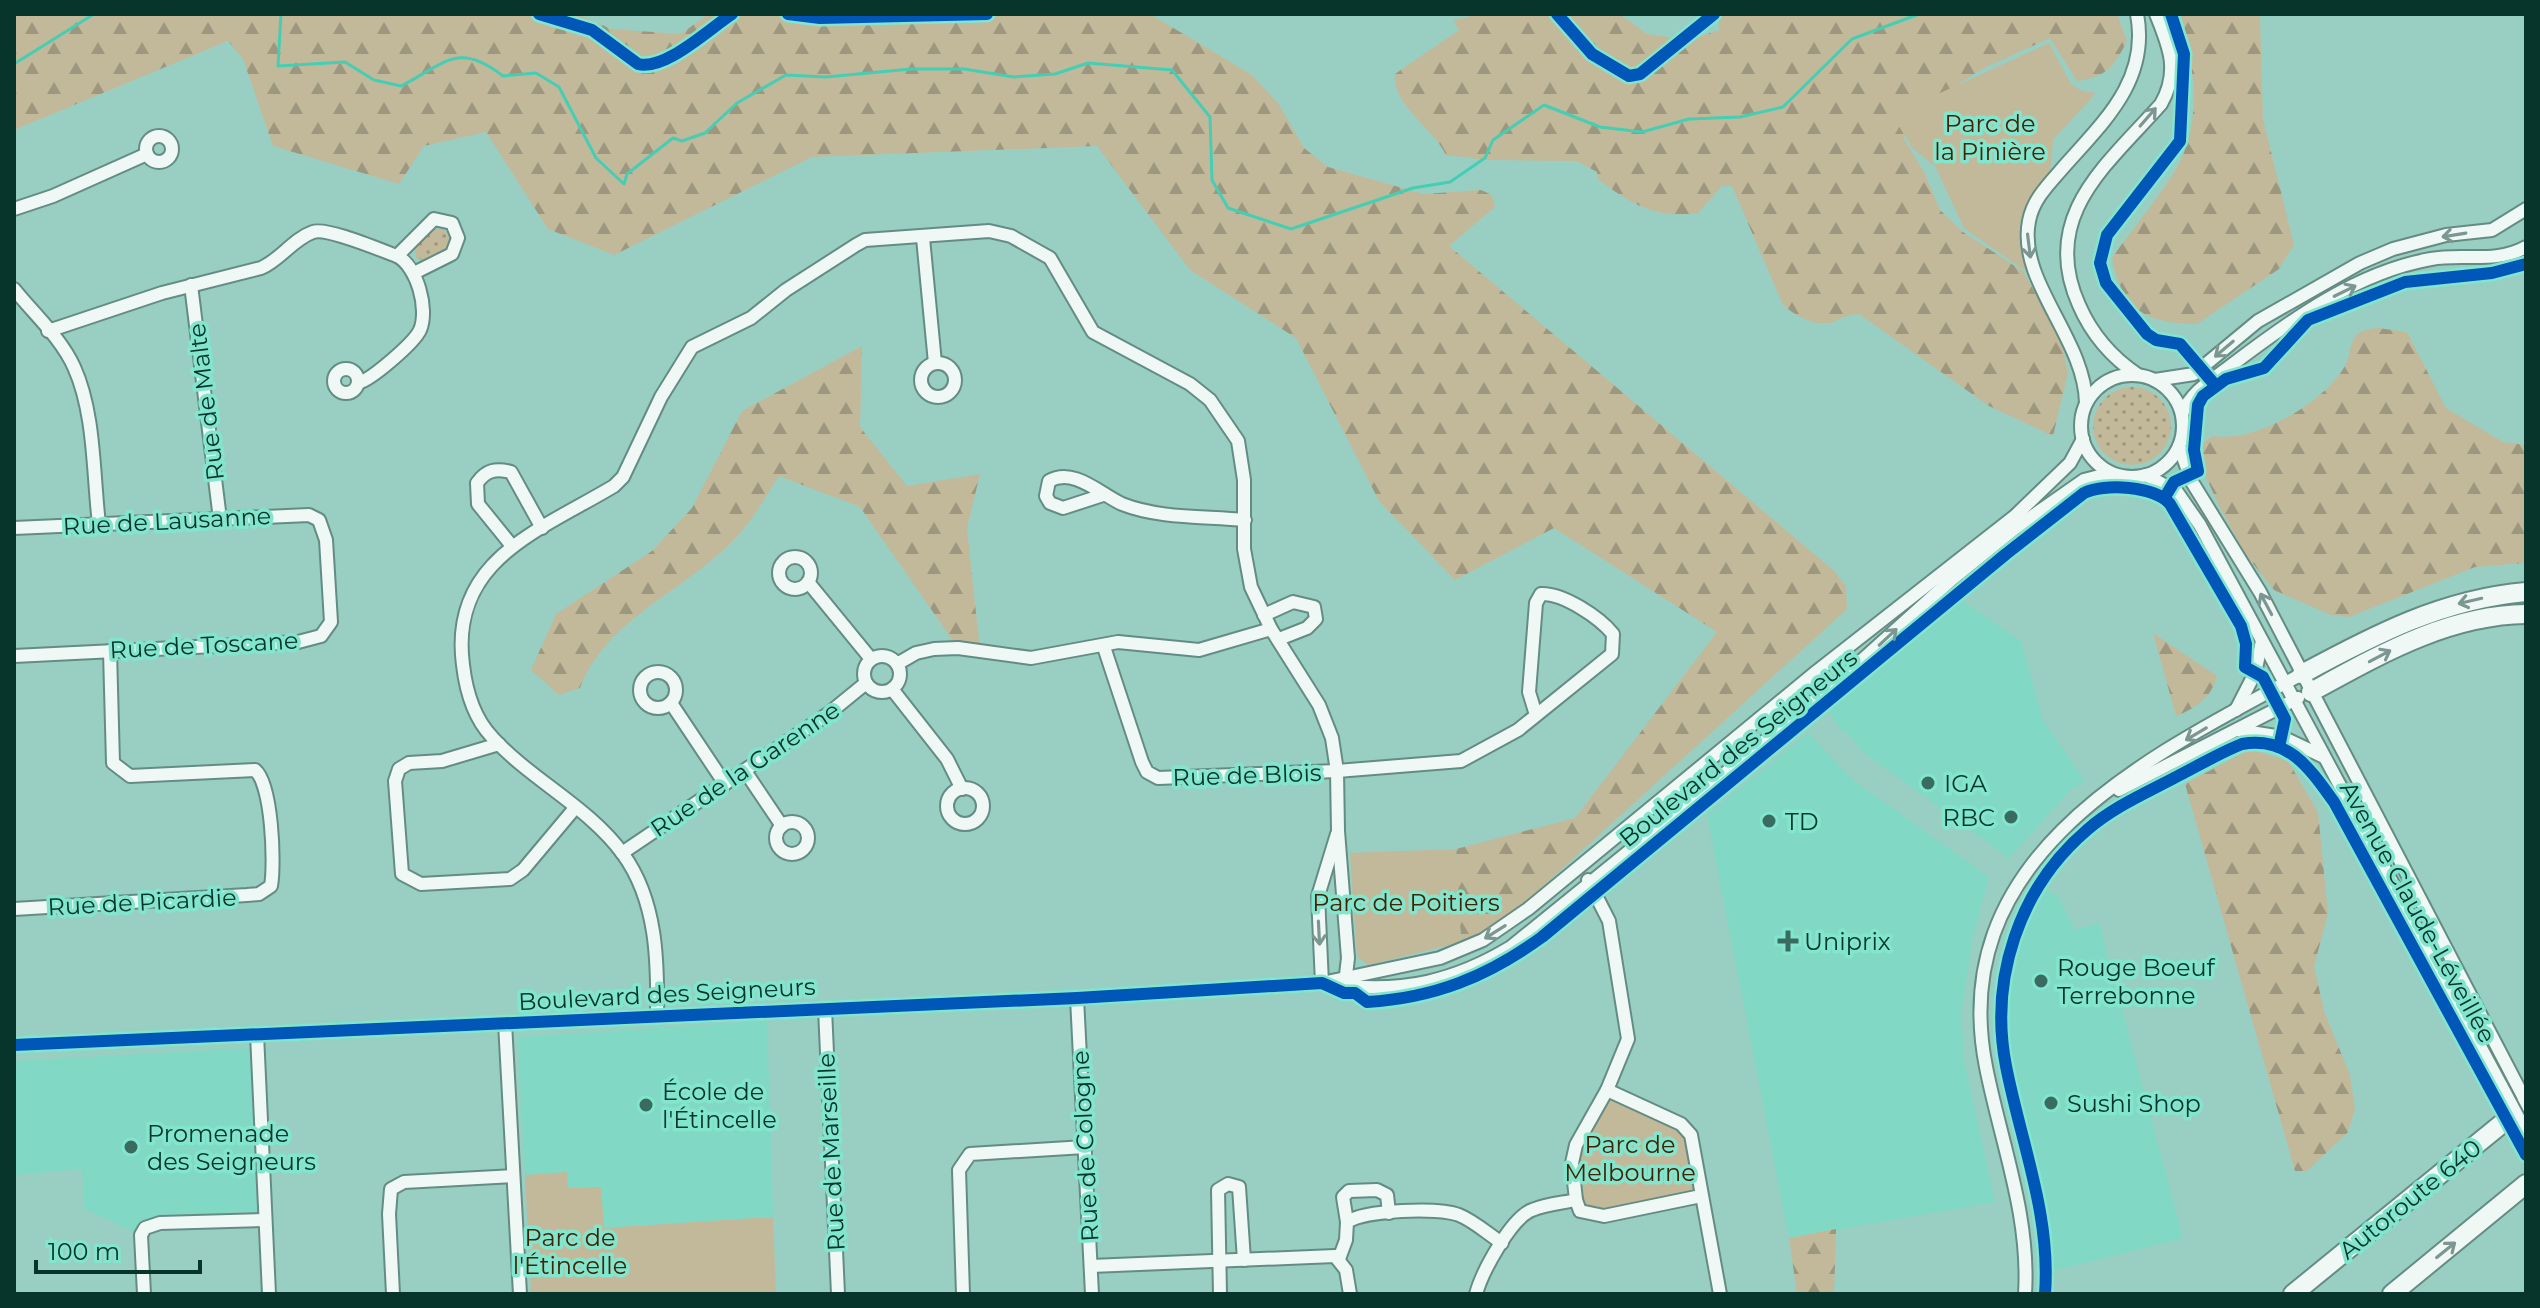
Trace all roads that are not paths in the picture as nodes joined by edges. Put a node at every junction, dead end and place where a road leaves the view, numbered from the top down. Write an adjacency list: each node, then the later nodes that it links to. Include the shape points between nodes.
1 (2137, 14): 17 (street, one-way to 17, via 2140,42 2130,86 2038,197 2028,226 2031,259 2080,361)
2 (2156, 14): 14 (street, one-way to 2, via 2109,352 2085,319 2068,275 2066,244 2084,193 2169,89 2171,53)
3 (147, 154): 4 (street)
4 (14, 209)
5 (2526, 209): 15 (street, one-way to 15, via 2492,230 2446,235 2360,263 2258,321 2194,374)
6 (923, 238): 13 (street); 26 (street, via 1001,232 1050,258 1093,332 1190,384 1230,424 1243,460); 29 (street, via 865,240 751,318 692,347 623,477)
7 (2526, 247): 18 (street, one-way to 7, via 2193,394 2282,327 2348,289 2433,259 2489,259)
8 (397, 256): 9 (street); 9 (street, via 434,219 452,223 458,238 452,254); 10 (street, via 315,231 275,262)
9 (414, 273): 16 (street, via 423,319 418,334 370,379)
10 (191, 285): 12 (street); 24 (street, Rue de Malte)
11 (14, 289): 12 (street)
12 (48, 331): 27 (street, via 74,366 83,395)
13 (935, 363)
14 (2138, 375): 15 (street); 17 (street, via 2108,381)
15 (2155, 380): 18 (street, via 2171,393)
16 (358, 383)
17 (2086, 403): 19 (street)
18 (2182, 414): 20 (street)
19 (2083, 439): 21 (street, via 2091,456); 63 (street, Boulevard des Seigneurs, via 2070,463 2015,516)
20 (2179, 446): 22 (street, via 2168,463); 42 (street, Avenue Claude-Léveillée, one-way to 20, via 2230,539 2192,482)
21 (2111, 473): 22 (street); 64 (street, Boulevard des Seigneurs, one-way to 21, via 2014,529 2084,480)
22 (2146, 475): 36 (street, Avenue Claude-Léveillée, via 2166,484 2188,506)
23 (1103, 495): 26 (street, via 1141,511)
24 (220, 519): 25 (street, Rue de Lausanne, via 299,514); 27 (street, Rue de Lausanne)
25 (319, 520): 38 (street, Rue de Toscane, via 326,540 331,622 321,636 298,642)
26 (1245, 520): 34 (street, via 1246,569)
27 (99, 524): 28 (street, Rue de Lausanne)
28 (14, 528)
29 (542, 528): 30 (street); 30 (street, via 511,472 486,472 477,483 478,504)
30 (512, 546): 52 (street, via 478,581 460,644 470,699)
31 (808, 582): 40 (street)
32 (2526, 592): 42 (highway, one-way to 42, via 2472,600 2415,617)
33 (2526, 614): 46 (highway, one-way to 33, via 2430,632 2475,619)
34 (1264, 615): 35 (street); 35 (street, via 1293,602 1314,607 1316,619 1307,628)
35 (1275, 634): 37 (street, via 1199,650 1118,642); 55 (street, via 1319,705)
36 (2262, 641): 44 (street, Avenue Claude-Léveillée); 49 (street, via 2255,673)
37 (1104, 647): 41 (street, via 1031,658 934,649); 55 (street, Rue de Blois, via 1142,762 1158,778)
38 (110, 651): 39 (street, Rue de Toscane); 65 (street, Rue de Picardie, via 117,769 130,776 255,770 267,792 271,886 259,894)
39 (14, 656)
40 (871, 659): 41 (street, via 882,656); 43 (street)
41 (897, 664): 45 (street, via 900,674)
42 (2302, 674): 44 (street); 46 (street, Avenue Claude-Léveillée)
43 (866, 683): 45 (street, via 875,691); 54 (street, Rue de la Garenne)
44 (2285, 683): 47 (street, Avenue Claude-Léveillée); 49 (street)
45 (892, 689): 57 (street, via 947,759)
46 (2311, 692): 47 (street); 75 (street, Avenue Claude-Léveillée)
47 (2294, 700): 51 (street); 53 (street, Avenue Claude-Léveillée)
48 (671, 703): 56 (street)
49 (2236, 710): 58 (street, one-way to 58, via 2148,762)
50 (1536, 715): 50 (street, Rue de Blois, via 1529,692 1536,603 1541,594 1552,593 1606,624 1615,644 1612,654); 55 (street, Rue de Blois, via 1461,761)
51 (2238, 730): 53 (street, via 2282,737); 58 (street)
52 (499, 744): 59 (street); 59 (street, via 399,769 395,781 402,874 421,884 510,879)
53 (2323, 756): 76 (street, Avenue Claude-Léveillée, bridge)
54 (745, 771): 56 (street, Rue de la Garenne); 60 (street)
55 (1337, 771): 61 (street)
56 (725, 784): 62 (street, Rue de la Garenne)
57 (962, 789)
58 (2091, 804): 103 (street, via 2027,867 1998,923 1983,983 1983,1049 2022,1215)
59 (575, 808): 62 (street)
60 (782, 826)
61 (1338, 831): 66 (street, via 1348,958); 67 (street, one-way to 67, via 1318,896)
62 (622, 853): 70 (street, via 652,921)
63 (1579, 867): 64 (street); 66 (street, Boulevard des Seigneurs, one-way to 66, via 1518,917 1462,950)
64 (1591, 884): 66 (street, Boulevard des Seigneurs, via 1518,942 1466,971 1408,988); 74 (street, via 1609,921 1628,1039)
65 (14, 909)
66 (1345, 982): 67 (street, Boulevard des Seigneurs)
67 (1322, 983): 68 (street, Boulevard des Seigneurs)
68 (1077, 998): 69 (street, Boulevard des Seigneurs); 77 (street, Rue de Cologne)
69 (825, 1009): 70 (street, Boulevard des Seigneurs); 96 (street, Rue de Marseille)
70 (657, 1017): 71 (street, Boulevard des Seigneurs)
71 (505, 1023): 72 (street, Boulevard des Seigneurs); 78 (street)
72 (257, 1034): 73 (street, Boulevard des Seigneurs); 85 (street)
73 (14, 1045)
74 (1607, 1090): 80 (street, via 1681,1124 1691,1135); 82 (street, via 1576,1145)
75 (2526, 1103): 104 (highway, Autoroute 640)
76 (2526, 1132)
77 (1085, 1147): 91 (street, Rue de Cologne); 97 (street, via 970,1154 959,1170)
78 (513, 1176): 94 (street, via 404,1182 391,1189); 95 (street)
79 (2526, 1184): 84 (highway)
80 (1701, 1196): 82 (street, via 1604,1216 1580,1211); 102 (street)
81 (2526, 1196): 84 (highway)
82 (1576, 1200): 87 (street, via 1530,1210)
83 (1389, 1213): 86 (street, via 1355,1216); 86 (street, via 1387,1195 1349,1191 1343,1197); 87 (street, via 1459,1215)
84 (2484, 1218): 105 (highway, one-way to 84)
85 (265, 1220): 92 (street, via 145,1228); 93 (street)
86 (1347, 1222): 88 (street)
87 (1502, 1243): 101 (street)
88 (1339, 1259): 89 (street); 100 (street)
89 (1244, 1260): 90 (street); 90 (street, via 1239,1187 1228,1184 1218,1190)
90 (1218, 1261): 91 (street); 99 (street)
91 (1091, 1266): 98 (street, Rue de Cologne)
92 (144, 1294)
93 (269, 1294)
94 (393, 1294)
95 (520, 1294)
96 (838, 1294)
97 (963, 1294)
98 (1092, 1294)
99 (1220, 1294)
100 (1350, 1294)
101 (1476, 1294)
102 (1720, 1294)
103 (2025, 1294)
104 (2293, 1294)
105 (2392, 1294)

